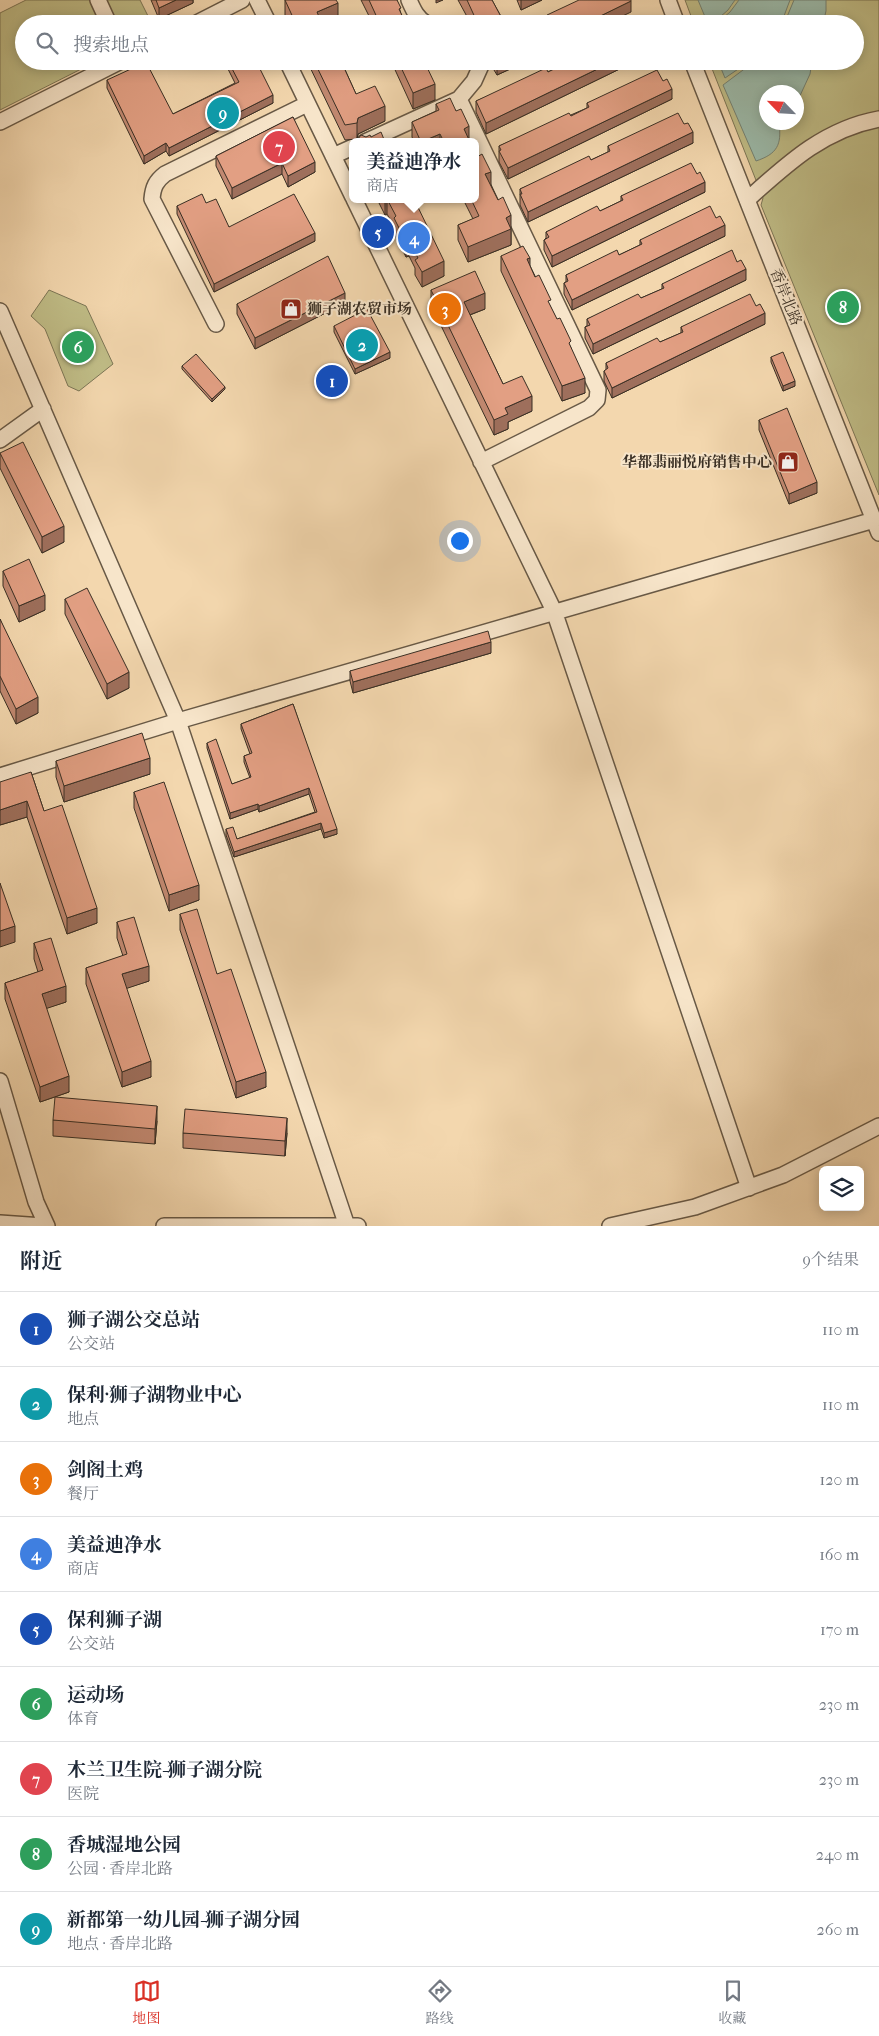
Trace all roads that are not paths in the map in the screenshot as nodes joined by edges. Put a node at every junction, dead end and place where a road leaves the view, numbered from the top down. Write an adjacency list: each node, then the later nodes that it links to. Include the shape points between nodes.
1 (98, 0): 6 (street)
2 (242, 0): 7 (street)
3 (257, 0): 8 (street)
4 (408, 0): 9 (street)
5 (668, 0): 10 (street)
6 (105, 15)
7 (213, 15)
8 (264, 15)
9 (417, 15)
10 (674, 15)
11 (103, 70): 18 (street)
12 (291, 70): 16 (street)
13 (479, 70): 15 (street)
14 (696, 70): 25 (street, 香岸北路)
15 (459, 99): 19 (street); 20 (street)
16 (307, 104): 23 (street); 28 (street, via 157,180 152,198)
17 (879, 119): 25 (street, via 830,134 781,169)
18 (0, 122)
19 (374, 138)
20 (478, 138)
21 (479, 141): 31 (street, via 598,390 597,400 589,408)
22 (349, 149): 23 (street)
23 (333, 156): 24 (street)
24 (349, 190)
25 (747, 200): 32 (street, 香岸北路)
26 (355, 203): 31 (street)
27 (0, 312): 29 (street)
28 (216, 324)
29 (42, 409): 30 (street); 34 (street)
30 (0, 440)
31 (481, 462): 33 (street)
32 (876, 527): 33 (street)
33 (554, 611): 34 (street); 38 (street)
34 (178, 721): 35 (street); 43 (street)
35 (0, 776)
36 (0, 1081): 41 (street, via 36,1202)
37 (879, 1126): 38 (street, via 783,1175)
38 (749, 1188): 45 (street, via 695,1207)
39 (0, 1223): 40 (street)
40 (43, 1226)
41 (47, 1226)
42 (164, 1226): 43 (street)
43 (347, 1226): 44 (street)
44 (358, 1226)
45 (610, 1226)

